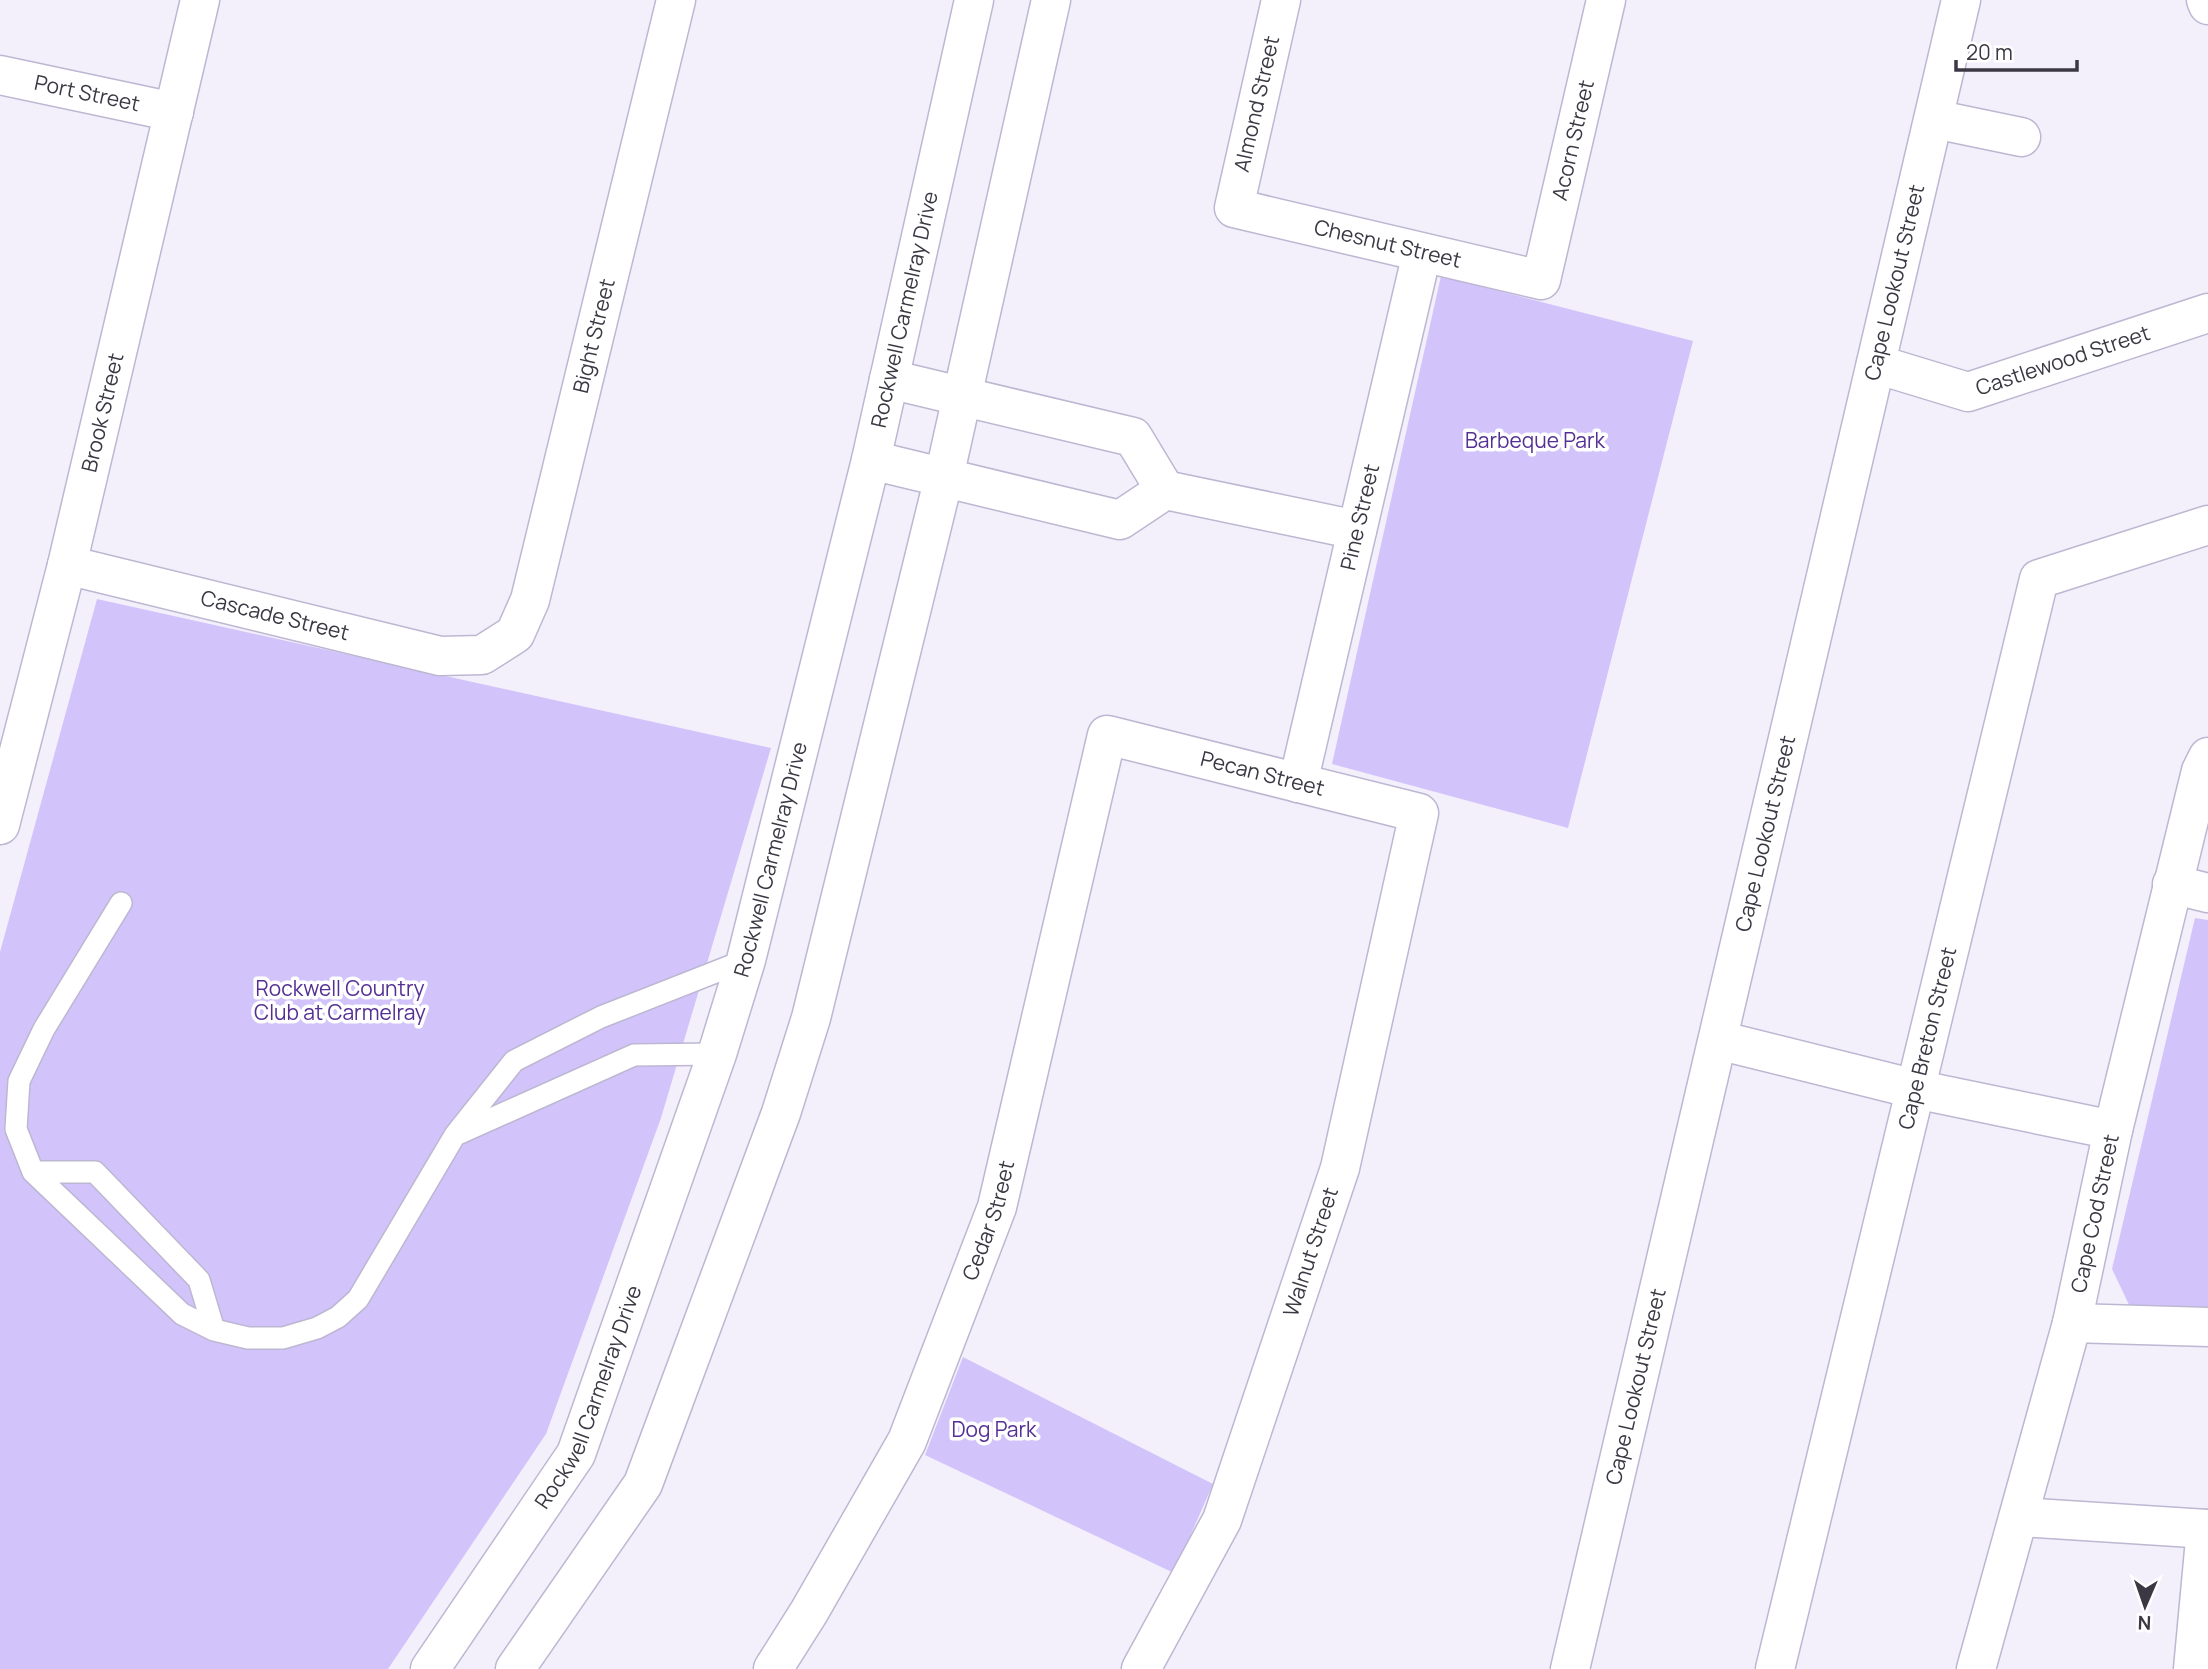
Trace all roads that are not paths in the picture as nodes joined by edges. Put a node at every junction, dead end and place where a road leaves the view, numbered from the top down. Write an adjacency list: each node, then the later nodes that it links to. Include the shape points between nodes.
1 (200, 0): 11 (street, Brook Street)
2 (676, 0): 27 (street, Bight Street, via 530,600 516,634)
3 (974, 0): 19 (street, Rockwell Carmelray Drive)
4 (1051, 0): 20 (street)
5 (1281, 0): 14 (street, Almond Street)
6 (1606, 0): 16 (street, Acorn Street)
7 (1961, 0): 12 (street, Cape Lookout Street)
8 (2206, 0): 9 (street)
9 (2208, 5)
10 (0, 75): 11 (street, Port Street)
11 (174, 112): 26 (street, Brook Street)
12 (1934, 119): 13 (street); 18 (street, Cape Lookout Street)
13 (2021, 137)
14 (1234, 208): 15 (street, Chesnut Street)
15 (1423, 253): 16 (street, Chesnut Street); 25 (street, Pine Street)
16 (1541, 280)
17 (2208, 313): 18 (street, Castlewood Street, via 1969,392)
18 (1876, 364): 36 (street, Cape Lookout Street)
19 (889, 379): 20 (street); 21 (street, Rockwell Carmelray Drive)
20 (962, 396): 22 (street); 23 (street, via 1133,437)
21 (871, 460): 22 (street); 35 (street, Rockwell Carmelray Drive)
22 (944, 477): 23 (street, via 1120,520); 49 (street, via 811,1018 781,1113 643,1484)
23 (1165, 490): 25 (street)
24 (2208, 525): 38 (street, Cape Breton Street, via 2039,579)
25 (1357, 530): 30 (street, Pine Street)
26 (67, 565): 27 (street, Cascade Street, via 440,656); 32 (street, Brook Street)
27 (482, 655)
28 (1107, 734): 30 (street, Pecan Street); 50 (street, Cedar Street, via 997,1207 907,1441)
29 (2208, 757): 33 (street, Cape Cod Street, via 2201,771)
30 (1298, 783): 31 (street, Pecan Street)
31 (1419, 813): 51 (street, Walnut Street, via 1339,1168 1222,1520)
32 (0, 825)
33 (2190, 889): 40 (street, Cape Cod Street)
34 (121, 903): 39 (lane, via 44,1029 19,1081)
35 (746, 960): 37 (street, Rockwell Carmelray Drive); 41 (lane, via 601,1017 514,1061)
36 (1717, 1040): 38 (street); 52 (street, Cape Lookout Street)
37 (717, 1054): 41 (lane, via 634,1055); 48 (street, Rockwell Carmelray Drive, via 576,1454)
38 (1915, 1089): 40 (street); 53 (street, Cape Breton Street)
39 (8, 1128): 42 (lane)
40 (2113, 1130): 43 (street, Cape Cod Street)
41 (455, 1135): 45 (lane, via 358,1299 338,1317 283,1338 248,1338)
42 (33, 1172): 45 (lane, via 182,1314); 45 (lane, via 95,1172 199,1279)
43 (2072, 1324): 44 (street); 46 (street, Cape Cod Street)
44 (2208, 1327)
45 (214, 1330)
46 (2020, 1517): 47 (street); 54 (street, Cape Cod Street)
47 (2207, 1529): 55 (street)
48 (430, 1669)
49 (515, 1669)
50 (773, 1669)
51 (1141, 1669)
52 (1570, 1669)
53 (1775, 1669)
54 (1976, 1669)
55 (2193, 1669)

